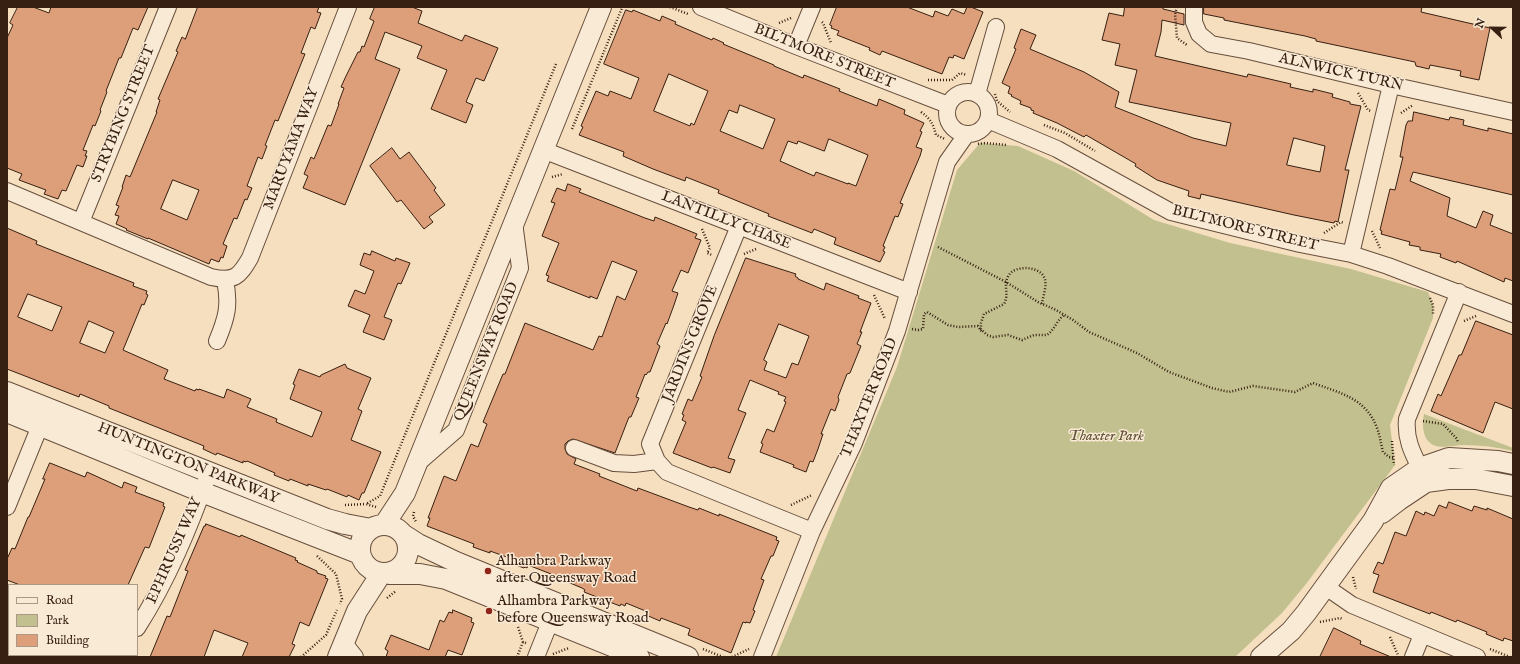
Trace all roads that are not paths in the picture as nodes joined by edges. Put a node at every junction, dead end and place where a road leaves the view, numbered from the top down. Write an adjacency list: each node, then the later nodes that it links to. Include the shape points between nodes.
1 (168, 7): 17 (street, STRYBING STREET)
2 (348, 7): 20 (street, MARUYAMA WAY, via 250,258 241,273)
3 (602, 7): 15 (street, QUEENSWAY ROAD)
4 (701, 7): 8 (street, BILTMORE STREET)
5 (1194, 7): 9 (street, ALNWICK TURN, via 1194,22 1199,34 1211,44)
6 (810, 12): 8 (street)
7 (996, 27): 10 (street)
8 (796, 46): 11 (street, BILTMORE STREET)
9 (1391, 85): 12 (street, ALNWICK TURN); 19 (street)
10 (979, 87): 11 (street, via 957,95); 13 (street, via 986,102)
11 (948, 106): 14 (street, via 950,124)
12 (1513, 112)
13 (988, 120): 14 (street); 19 (street, BILTMORE STREET, via 1057,149 1171,212)
14 (969, 140): 21 (street, THAXTER ROAD, via 948,162)
15 (552, 153): 18 (street, LANTILLY CHASE); 37 (street, QUEENSWAY ROAD, via 514,222 405,493)
16 (7, 192): 17 (street)
17 (81, 222): 20 (street, via 211,277)
18 (739, 226): 21 (street, LANTILLY CHASE); 29 (street, JARDINS GROVE, via 650,444)
19 (1350, 254): 22 (street, BILTMORE STREET)
20 (225, 280): 24 (street, via 228,309)
21 (909, 292): 38 (street, THAXTER ROAD, via 854,443)
22 (1459, 292): 23 (street, BILTMORE STREET); 31 (street, via 1407,419 1406,430 1411,449)
23 (1513, 314)
24 (217, 341)
25 (7, 392): 27 (street, HUNTINGTON PARKWAY)
26 (7, 412): 27 (street, HUNTINGTON PARKWAY)
27 (44, 418): 32 (street, HUNTINGTON PARKWAY); 34 (street, HUNTINGTON PARKWAY); 35 (street)
28 (574, 448): 29 (street, via 614,464)
29 (657, 462): 38 (street, via 667,472)
30 (1513, 464): 31 (street, via 1449,458)
31 (1420, 468): 36 (street, via 1391,488)
32 (209, 473): 34 (street, EPHRUSSI WAY); 37 (street, HUNTINGTON PARKWAY, via 345,524)
33 (1513, 486): 36 (street, via 1476,479 1426,482)
34 (202, 492): 39 (street, HUNTINGTON PARKWAY); 44 (street, EPHRUSSI WAY, via 174,561 151,607)
35 (7, 507)
36 (1373, 521): 41 (street)
37 (400, 523): 39 (street, via 362,540); 40 (street, via 408,543 407,559); 48 (street, HUNTINGTON PARKWAY, via 418,544 456,562)
38 (812, 531): 50 (street, THAXTER ROAD)
39 (361, 558): 40 (street, via 370,569); 42 (street)
40 (390, 579): 42 (street); 43 (street, via 420,574 446,579)
41 (1326, 587): 45 (street, via 1350,604); 51 (street, via 1299,623)
42 (357, 611): 46 (street)
43 (550, 622): 47 (street); 49 (street)
44 (138, 626)
45 (1422, 635): 52 (street); 53 (street)
46 (346, 652)
47 (538, 653)
48 (694, 653)
49 (638, 657)
50 (762, 657)
51 (1261, 657)
52 (1413, 657)
53 (1477, 657)

